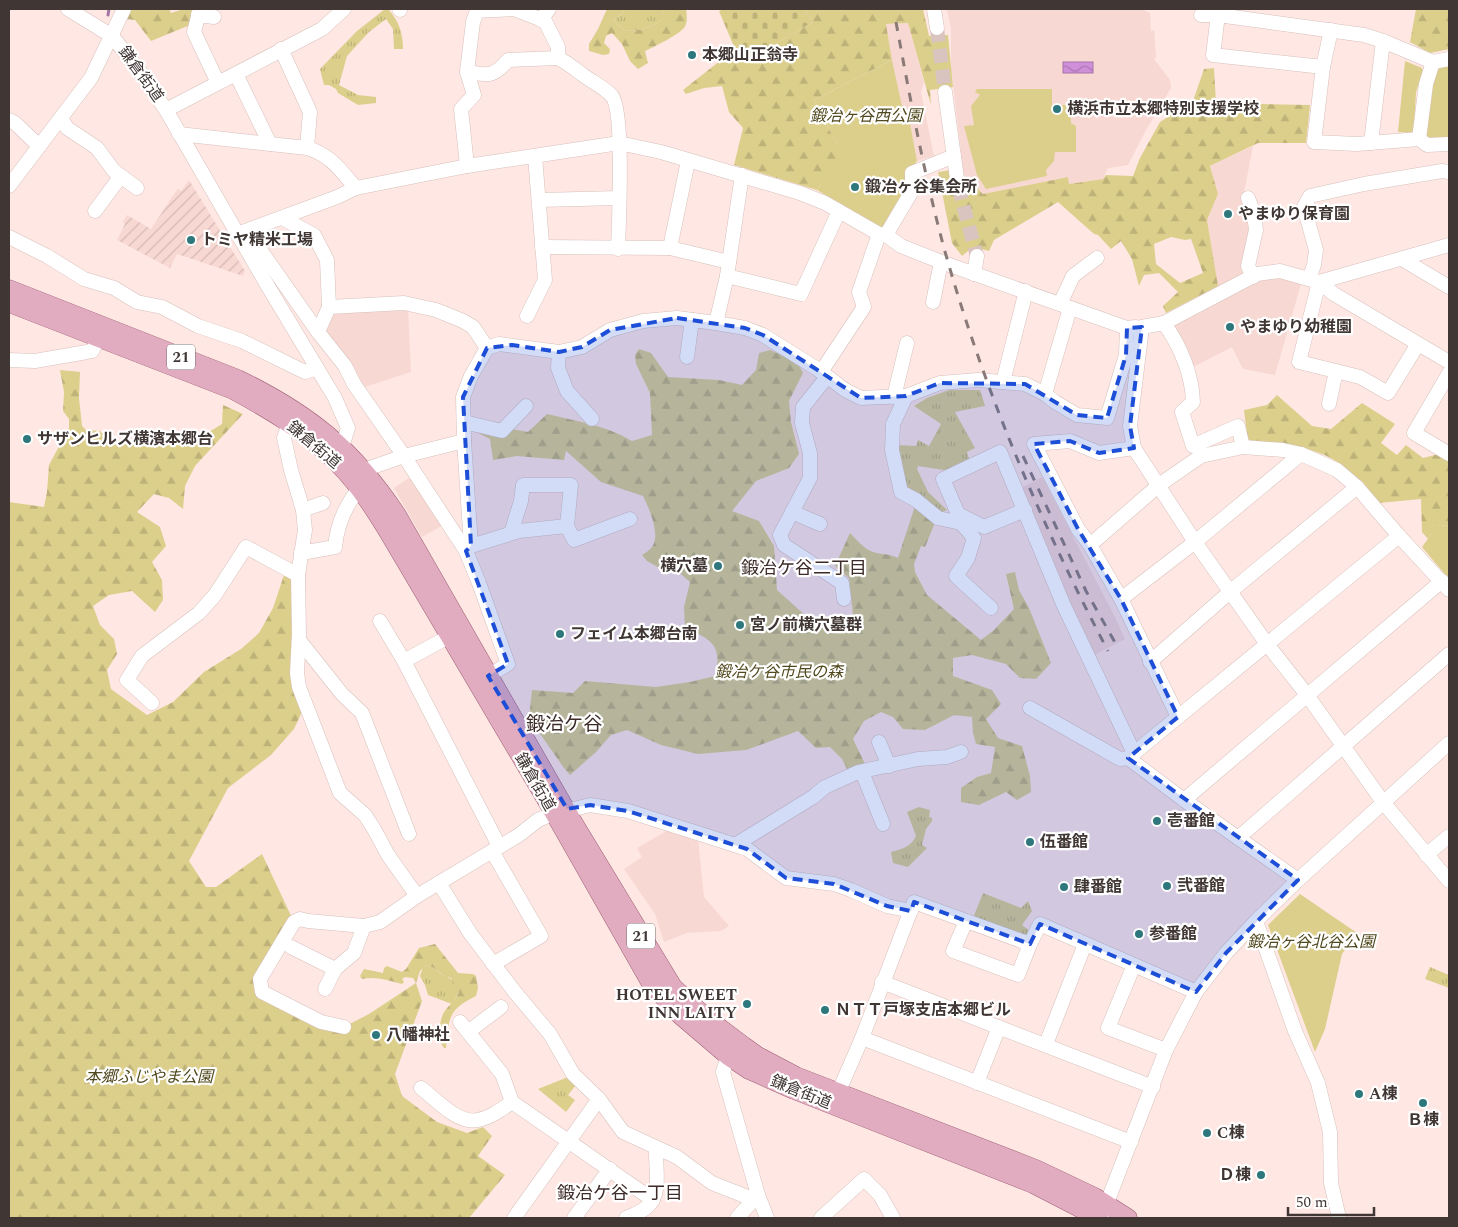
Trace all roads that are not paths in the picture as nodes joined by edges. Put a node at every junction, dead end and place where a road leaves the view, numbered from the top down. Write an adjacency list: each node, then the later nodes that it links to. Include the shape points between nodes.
1 (68, 9): 12 (street, 鎌倉街道)
2 (124, 9): 12 (street)
3 (344, 9): 14 (street, via 322,29)
4 (934, 9): 10 (street)
5 (199, 12): 9 (street); 21 (street, via 194,32)
6 (545, 14): 15 (street, via 545,21 558,47); 19 (street, via 514,9 477,12)
7 (1201, 15): 8 (street)
8 (1218, 15): 11 (street); 18 (street, via 1213,55)
9 (214, 17)
10 (937, 28)
11 (1331, 30): 13 (street); 18 (street)
12 (106, 32): 23 (street, 鎌倉街道, via 141,73); 24 (street, via 91,78)
13 (1383, 40): 17 (street); 29 (street)
14 (281, 49): 20 (street); 33 (street, via 310,112)
15 (558, 58): 19 (street, via 508,60 499,71 490,75); 28 (street, via 612,96 617,108)
16 (1449, 59): 17 (street)
17 (1433, 62): 27 (street, via 1426,84)
18 (1323, 67): 29 (street, via 1314,142)
19 (467, 72): 37 (street, via 474,95 461,109)
20 (236, 74): 21 (street); 30 (street)
21 (218, 82): 23 (street)
22 (945, 92): 35 (street)
23 (166, 110): 26 (street, 鎌倉街道)
24 (61, 118): 32 (street); 40 (street, via 67,128 97,148)
25 (9, 120): 32 (street)
26 (179, 134): 30 (street); 51 (street, 鎌倉街道)
27 (1419, 139): 29 (street); 31 (street, via 1427,145)
28 (619, 143): 34 (street); 36 (street); 45 (street)
29 (1371, 143)
30 (270, 144): 33 (street)
31 (1449, 144)
32 (39, 146): 41 (street)
33 (307, 148): 44 (street, via 327,156)
34 (534, 156): 37 (street); 47 (street)
35 (954, 156): 42 (street); 52 (street, via 912,173 912,191)
36 (688, 161): 39 (street); 56 (street)
37 (466, 166): 44 (street)
38 (1449, 172): 65 (street, via 1364,184 1310,196 1304,207 1316,250)
39 (742, 175): 49 (street, via 800,193); 62 (street)
40 (121, 176): 43 (street); 48 (street)
41 (9, 186)
42 (958, 186)
43 (137, 188)
44 (356, 188): 50 (street)
45 (619, 198): 47 (street); 57 (street)
46 (1248, 198): 64 (street, via 1256,230 1248,266)
47 (539, 200): 55 (street)
48 (95, 211)
49 (839, 211): 52 (street); 62 (street, via 801,294)
50 (282, 218): 51 (street); 72 (street, via 314,236 327,260)
51 (242, 233): 79 (street); 84 (street, 鎌倉街道)
52 (883, 234): 61 (street, via 901,246); 92 (street, via 859,292 864,307)
53 (9, 237): 89 (street, via 47,256 73,274 114,288 138,302 162,307 304,372)
54 (1449, 245): 60 (street)
55 (542, 247): 57 (street); 73 (street, via 545,280)
56 (670, 248): 57 (street); 62 (street)
57 (618, 249)
58 (977, 256): 63 (street)
59 (1097, 258): 71 (street, via 1073,276)
60 (1402, 259): 65 (street); 66 (street)
61 (941, 262): 63 (street); 69 (street)
62 (728, 269): 75 (street)
63 (974, 274): 68 (street)
64 (1253, 277): 65 (street, via 1280,271); 76 (street)
65 (1314, 281): 82 (street); 90 (street, via 1299,362)
66 (1449, 287)
67 (9, 289): 98 (main road, 鎌倉街道 / 21, via 238,379)
68 (1026, 291): 71 (street); 93 (street)
69 (933, 302)
70 (9, 303): 80 (main road, 鎌倉街道 / 21)
71 (1065, 306): 78 (street); 94 (street)
72 (329, 307): 79 (street); 83 (street, via 404,303 436,310 473,327)
73 (527, 316)
74 (692, 320): 75 (street); 85 (street, via 643,321 610,330 582,347); 86 (street)
75 (716, 323): 92 (street, via 763,335)
76 (1164, 323): 77 (street); 102 (street, via 1176,341 1192,386 1193,402 1182,412 1193,446 1238,426)
77 (1142, 327): 78 (street); 103 (street, via 1130,426)
78 (1127, 328): 94 (street, via 1126,355 1107,418 1077,415)
79 (322, 337): 84 (street); 107 (street)
80 (98, 338): 87 (street, via 92,351 36,361); 98 (main road, 鎌倉街道 / 21)
81 (907, 343): 95 (street)
82 (1418, 344): 88 (street); 90 (street, via 1388,393 1360,377)
83 (487, 348): 85 (street, via 512,344); 100 (street, via 463,397)
84 (307, 352): 89 (street, 鎌倉街道)
85 (559, 352): 99 (street, via 558,368 567,391)
86 (687, 357)
87 (9, 360)
88 (1449, 362)
89 (317, 368): 104 (street, 鎌倉街道, via 348,428)
90 (1336, 371): 96 (street)
91 (1449, 373): 106 (street, via 1414,433)
92 (824, 375): 95 (street, via 861,398); 115 (street, via 803,407 802,422 810,452 810,478)
93 (1003, 382): 94 (street, via 1025,384); 95 (street, via 940,383)
94 (1045, 394)
95 (900, 397): 130 (street, via 892,450 901,492 938,518 961,523 974,538 968,558 956,576)
96 (1333, 399)
97 (526, 406): 100 (street, via 502,431)
98 (291, 415): 104 (main road, 鎌倉街道 / 21, via 318,425); 113 (street, via 284,438)
99 (592, 419)
100 (464, 422): 101 (street)
101 (464, 440): 107 (street); 123 (street)
102 (1243, 447): 105 (street); 109 (street, via 1201,456)
103 (1134, 448): 109 (street); 122 (street, via 1098,453 1070,441 1034,444 1078,529)
104 (337, 452): 108 (main road, 鎌倉街道 / 21); 111 (main road, 鎌倉街道 / 21)
105 (1302, 454): 110 (street, via 1337,470); 121 (street)
106 (1449, 454)
107 (404, 456): 108 (street); 123 (street)
108 (364, 470): 138 (main road, 鎌倉街道 / 21, via 397,515)
109 (1159, 485): 121 (street); 122 (street)
110 (1357, 487): 120 (street); 127 (street)
111 (359, 489): 124 (street, via 348,503 336,533 335,547); 132 (main road, 鎌倉街道 / 21)
112 (323, 503): 113 (street)
113 (303, 510): 124 (street, via 305,530)
114 (1024, 510): 114 (street, via 1000,452 943,479 958,514 984,527); 147 (street)
115 (792, 512): 117 (street); 128 (street, via 780,535 784,545 842,582)
116 (630, 519): 118 (street, via 574,540)
117 (820, 524)
118 (567, 526): 119 (street); 119 (street, via 571,485 523,485)
119 (512, 533): 123 (street)
120 (1399, 536): 126 (street); 134 (street)
121 (1195, 542): 127 (street); 129 (street)
122 (1090, 545): 129 (street)
123 (468, 548): 138 (street, via 508,664)
124 (301, 553): 125 (street)
125 (298, 575): 133 (street); 140 (street, via 246,547 200,613 142,656 127,680)
126 (1446, 586): 139 (street)
127 (1231, 591): 134 (street); 137 (street)
128 (844, 599)
129 (1121, 599): 137 (street)
130 (990, 608)
131 (380, 621): 136 (street)
132 (450, 636): 136 (street); 152 (main road, 鎌倉街道 / 21)
133 (299, 640): 154 (street, via 342,694 362,713); 163 (street, via 299,687 340,793 365,815)
134 (1267, 644): 139 (street); 142 (street)
135 (1449, 654): 145 (street)
136 (404, 661): 158 (street)
137 (1150, 662): 142 (street)
138 (488, 676): 152 (main road, 鎌倉街道 / 21)
139 (1307, 695): 145 (street); 150 (street)
140 (152, 703)
141 (1030, 708): 147 (street, via 1120,759)
142 (1178, 717): 147 (street)
143 (879, 742): 148 (street)
144 (1449, 743): 151 (street)
145 (1343, 747): 151 (street); 156 (street)
146 (961, 752): 148 (street)
147 (1131, 756): 150 (street)
148 (889, 766): 149 (street)
149 (862, 772): 153 (street); 157 (street, via 825,786)
150 (1184, 800): 156 (street)
151 (1383, 802): 159 (street); 160 (street)
152 (560, 811): 157 (street, via 590,805 611,807); 158 (street, via 538,820); 181 (main road, 鎌倉街道 / 21, via 673,987); 184 (main road, 鎌倉街道 / 21, via 650,982 681,1016)
153 (883, 824)
154 (409, 834)
155 (1449, 836): 159 (street)
156 (1238, 838): 160 (street)
157 (735, 845): 164 (street, via 747,849 786,878 834,884 887,906)
158 (495, 849): 162 (street); 171 (street, via 542,936)
159 (1426, 855): 161 (street)
160 (1298, 880): 166 (street)
161 (1449, 881)
162 (439, 883): 163 (street); 171 (street)
163 (417, 896): 167 (street, via 380,922)
164 (911, 911): 165 (street, via 914,902); 174 (street)
165 (966, 921): 168 (street); 168 (street, via 953,951 1018,975)
166 (1256, 921): 176 (street, via 1226,952); 206 (street, via 1295,1031 1318,1083 1330,1132 1331,1183)
167 (364, 926): 173 (street, via 354,953); 178 (street, via 300,919 294,922 260,979 262,992 321,1022)
168 (1030, 944): 169 (street, via 1040,924)
169 (1085, 944): 172 (street); 182 (street)
170 (291, 947): 173 (street)
171 (493, 964): 189 (street, via 550,1034 573,1074)
172 (1134, 965): 176 (street); 183 (street, via 1108,1028)
173 (335, 969): 175 (street)
174 (882, 982): 179 (street); 180 (street)
175 (324, 989)
176 (1196, 992): 183 (street)
177 (501, 1008): 190 (street, via 464,1027 502,1074)
178 (344, 1027)
179 (999, 1027): 182 (street); 185 (street)
180 (862, 1038): 185 (street); 188 (street)
181 (734, 1039): 184 (street); 188 (main road, 鎌倉街道 / 21, via 796,1076)
182 (1046, 1044): 186 (street)
183 (1166, 1050): 186 (street)
184 (728, 1056): 195 (street, via 723,1072); 197 (main road, 鎌倉街道 / 21, via 749,1070 794,1090 978,1161)
185 (978, 1083): 192 (street)
186 (1153, 1087): 192 (street)
187 (421, 1088): 190 (street, via 461,1118 476,1120)
188 (838, 1093): 197 (main road, 鎌倉街道 / 21, via 1036,1169 1095,1197)
189 (599, 1098): 191 (street); 193 (street, via 623,1132)
190 (512, 1102): 191 (street)
191 (568, 1141): 194 (street); 198 (street)
192 (1131, 1142): 197 (street)
193 (656, 1148): 195 (street, via 677,1157 712,1184 750,1198); 196 (street)
194 (610, 1169): 196 (street); 199 (street)
195 (758, 1195): 201 (street); 202 (street)
196 (653, 1200): 200 (street)
197 (1102, 1214): 205 (main road, 鎌倉街道 / 21)
198 (514, 1218)
199 (574, 1218)
200 (626, 1218)
201 (737, 1218)
202 (767, 1218)
203 (821, 1218): 204 (street, via 864,1179 880,1195)
204 (893, 1218)
205 (1128, 1218)
206 (1339, 1218)

